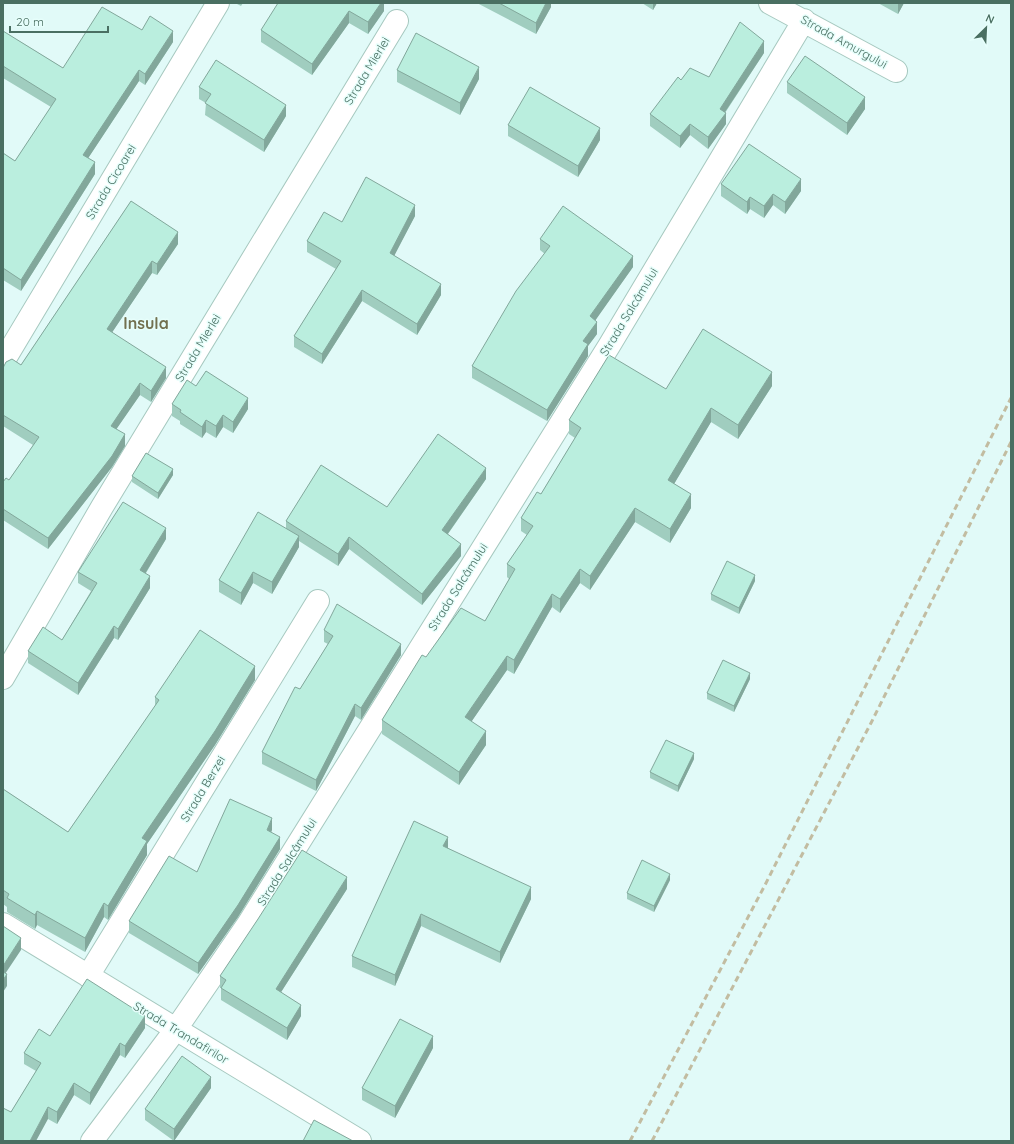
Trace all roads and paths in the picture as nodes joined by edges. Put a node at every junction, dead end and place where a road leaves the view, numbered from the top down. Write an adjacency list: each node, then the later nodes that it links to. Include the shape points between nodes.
1 (218, 3): 6 (street, Strada Cicoarei)
2 (770, 3): 3 (street, Strada Amurgului)
3 (804, 20): 5 (street, Strada Amurgului); 11 (street, Strada Salcâmului, via 605,353 248,924)
4 (397, 21): 8 (street, Strada Mierlei, via 102,507)
5 (896, 71)
6 (3, 362)
7 (318, 601): 10 (street, Strada Berzei)
8 (3, 678)
9 (3, 924): 10 (street, Strada Trandafirilor)
10 (88, 976): 11 (street, Strada Trandafirilor)
11 (176, 1029): 12 (street, Strada Salcâmului); 13 (street, Strada Trandafirilor)
12 (92, 1141)
13 (360, 1141)

